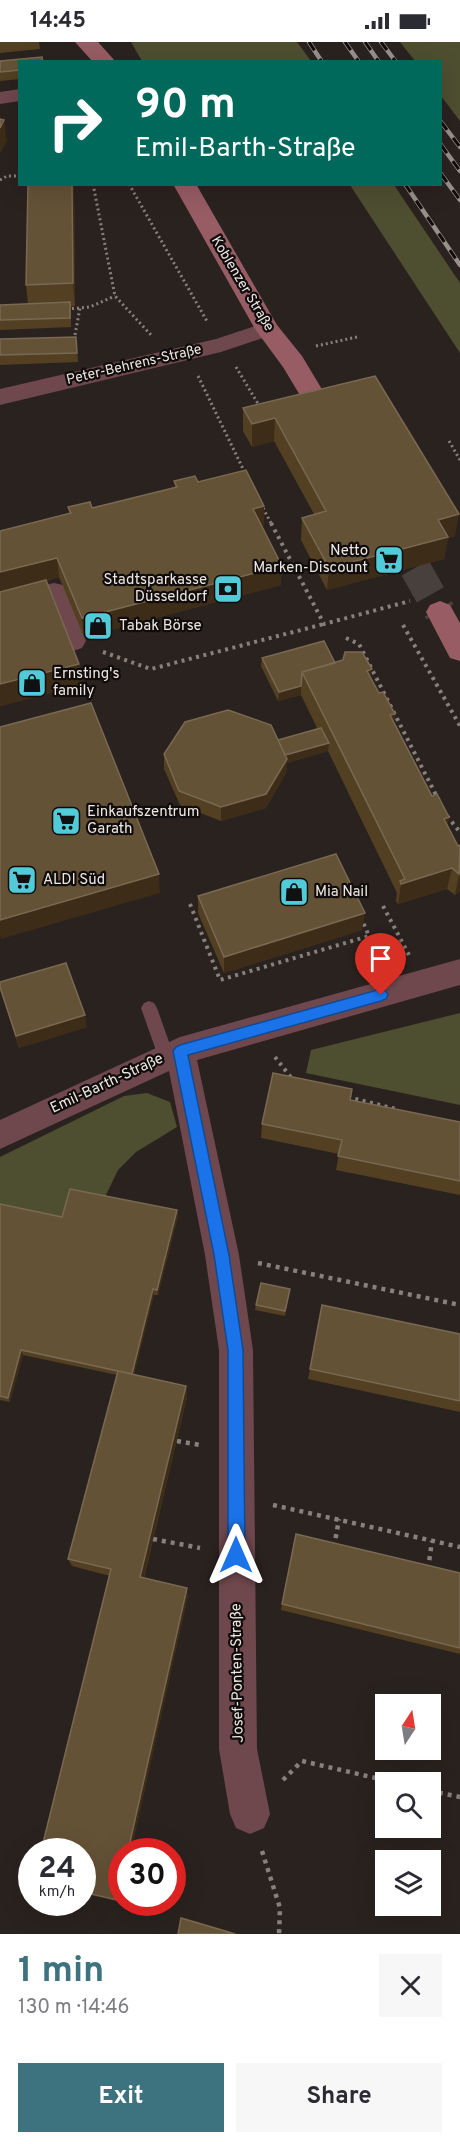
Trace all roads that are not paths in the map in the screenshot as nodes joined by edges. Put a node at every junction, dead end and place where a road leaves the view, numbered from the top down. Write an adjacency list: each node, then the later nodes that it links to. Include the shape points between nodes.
1 (86, 42): 3 (main road)
2 (117, 42): 4 (main road)
3 (104, 60)
4 (121, 60)
5 (18, 95): 6 (street)
6 (0, 98)
7 (185, 186): 8 (main road, Koblenzer Straße)
8 (267, 329): 9 (street, Peter-Behrens-Straße, via 186,354); 10 (main road, Koblenzer Straße, via 293,362)
9 (0, 397)
10 (322, 411)
11 (429, 605): 14 (main road)
12 (0, 606): 13 (street, via 54,592)
13 (73, 641)
14 (460, 650)
15 (460, 972): 17 (street, Emil-Barth-Straße)
16 (149, 1008): 17 (lane)
17 (173, 1054): 18 (street, Emil-Barth-Straße); 19 (street, Josef-Ponten-Straße, via 222,1255 236,1350 238,1749)
18 (0, 1135)
19 (250, 1814)

